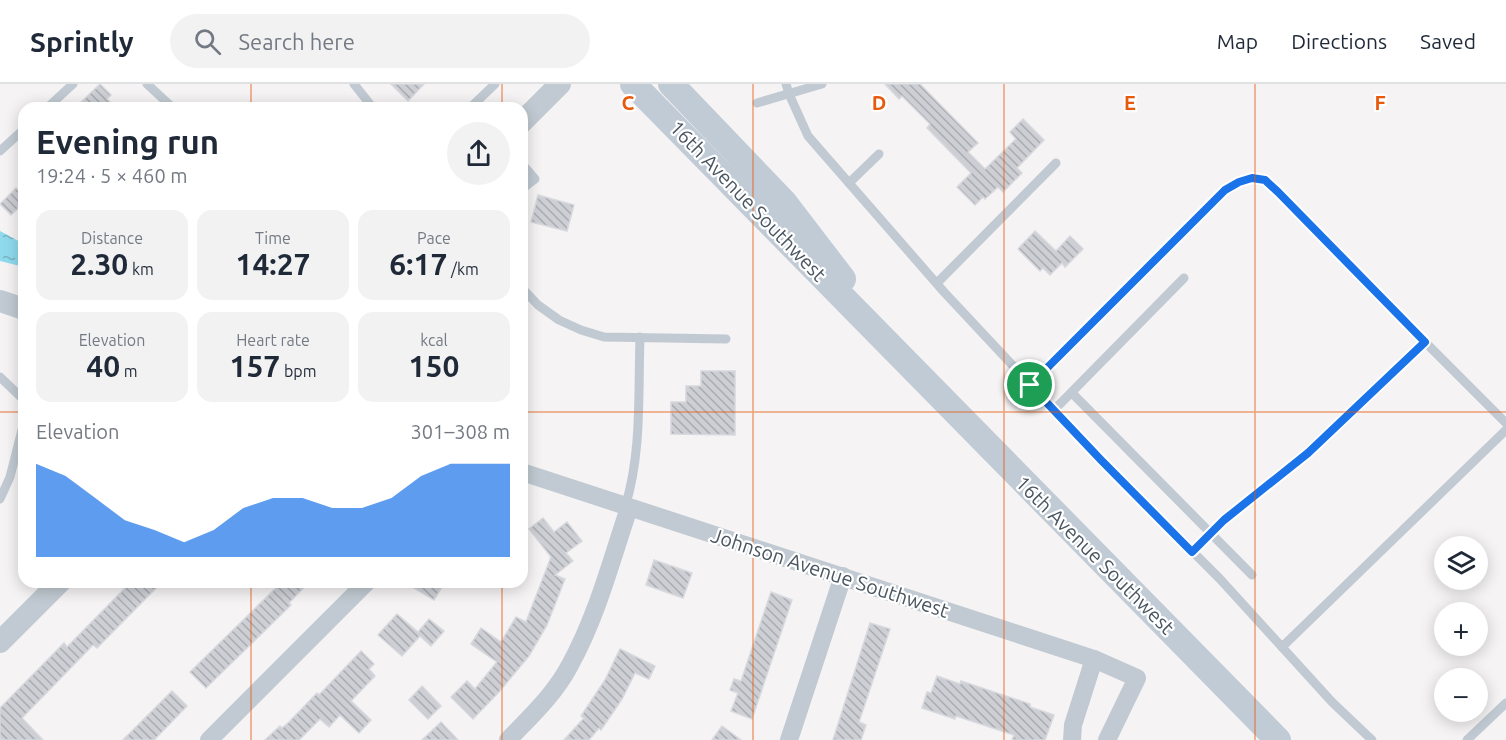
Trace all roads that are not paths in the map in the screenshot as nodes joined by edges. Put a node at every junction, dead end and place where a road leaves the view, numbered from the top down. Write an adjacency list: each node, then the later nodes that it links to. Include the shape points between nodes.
1 (73, 84): 11 (lane)
2 (147, 84): 12 (lane)
3 (354, 84): 13 (lane)
4 (560, 84): 16 (street)
5 (633, 84): 32 (main road, 16th Avenue Southwest)
6 (671, 84): 32 (main road, 16th Avenue Southwest, via 784,202)
7 (786, 84): 10 (lane)
8 (822, 84): 10 (lane)
9 (489, 86): 14 (lane)
10 (789, 94): 15 (lane); 22 (lane, via 808,136)
11 (54, 102)
12 (166, 102)
13 (368, 102)
14 (475, 102)
15 (757, 103)
16 (528, 116)
17 (18, 134): 18 (lane)
18 (0, 151)
19 (879, 154): 22 (lane)
20 (1056, 164): 25 (lane)
21 (528, 170): 23 (lane, via 536,179)
22 (849, 183): 25 (lane)
23 (528, 185)
24 (1184, 278): 35 (lane)
25 (937, 284): 34 (lane)
26 (528, 294): 29 (lane, via 559,320 581,330 604,337)
27 (0, 301): 28 (street)
28 (18, 307)
29 (640, 337): 30 (lane); 44 (lane, via 636,462)
30 (726, 339)
31 (1425, 342): 34 (lane, via 1278,192 1265,180 1252,178 1225,190); 38 (lane); 45 (lane, via 1308,453)
32 (913, 369): 60 (main road, 16th Avenue Southwest)
33 (0, 377): 36 (lane)
34 (1030, 385): 37 (lane)
35 (1072, 393): 37 (lane); 45 (lane)
36 (18, 394)
37 (1054, 411): 46 (lane)
38 (1506, 423)
39 (1506, 430): 52 (lane)
40 (18, 446): 42 (lane, via 10,477)
41 (528, 474): 44 (street, Johnson Avenue Southwest)
42 (3, 487): 43 (lane)
43 (0, 499)
44 (627, 508): 48 (street, Johnson Avenue Southwest); 56 (street, via 592,617 570,667 538,710)
45 (1211, 534): 46 (lane); 47 (lane)
46 (1192, 552): 52 (lane)
47 (1252, 575)
48 (843, 576): 53 (street, Johnson Avenue Southwest); 57 (street)
49 (54, 588): 51 (street)
50 (361, 588): 55 (street)
51 (0, 642)
52 (1282, 647): 61 (lane)
53 (1094, 659): 58 (street); 59 (street, Johnson Avenue Southwest, via 1137,678)
54 (1506, 702): 62 (lane)
55 (209, 740)
56 (508, 740)
57 (789, 740)
58 (1072, 740)
59 (1107, 740)
60 (1278, 740)
61 (1372, 740)
62 (1467, 740)

